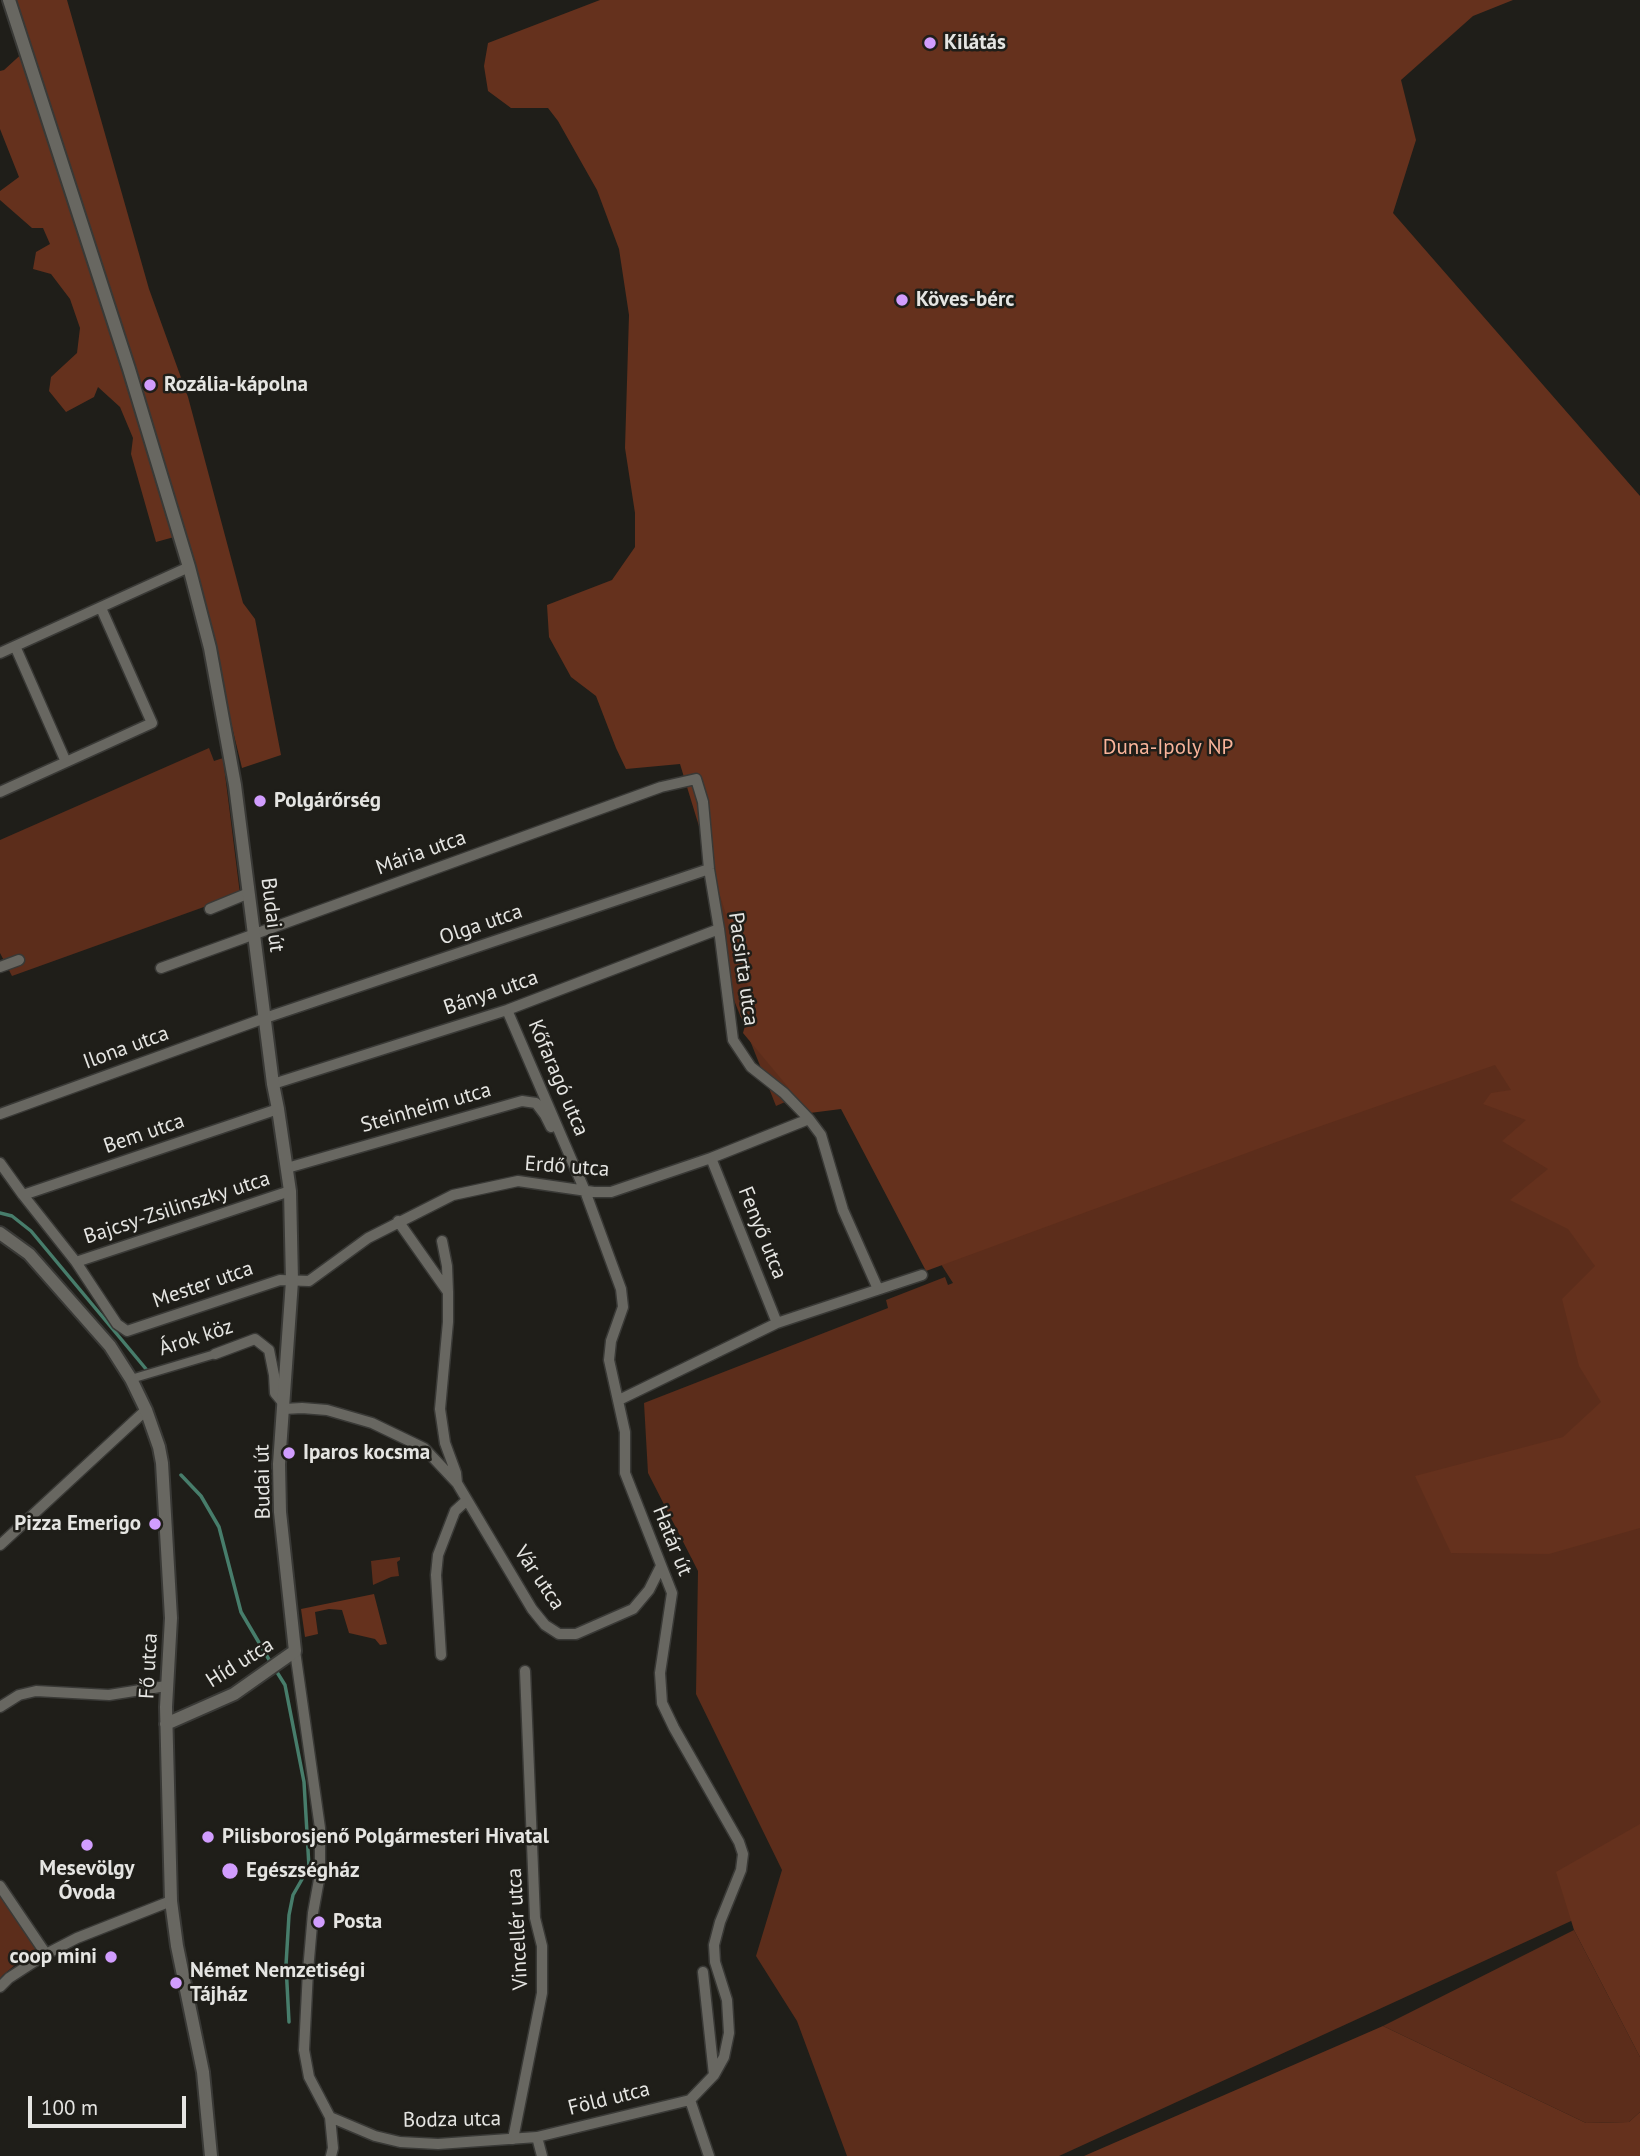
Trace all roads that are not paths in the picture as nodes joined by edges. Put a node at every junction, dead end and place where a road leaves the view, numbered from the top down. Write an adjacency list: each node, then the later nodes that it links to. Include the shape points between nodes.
1 (9, 0): 2 (street, Budai út)
2 (189, 567): 3 (street); 10 (street, Budai út, via 212,660)
3 (101, 608): 4 (street); 6 (street, via 152,723)
4 (15, 646): 5 (street); 6 (street)
5 (0, 653)
6 (66, 762): 8 (street)
7 (696, 779): 9 (street, Pacsirta utca); 13 (street, Mária utca, via 661,787)
8 (0, 792)
9 (709, 869): 12 (street, Pacsirta utca); 18 (street, Olga utca)
10 (250, 893): 11 (street); 13 (street, Budai út)
11 (210, 909)
12 (719, 929): 17 (street, Bánya utca); 22 (street, Pacsirta utca, via 733,1040 751,1067)
13 (255, 933): 16 (street, Mária utca); 18 (street, Budai út)
14 (19, 960): 15 (street)
15 (0, 967)
16 (161, 968)
17 (507, 1010): 19 (street, Bánya utca); 23 (street, Kőfaragó utca)
18 (265, 1018): 19 (street, Budai út); 21 (street, Ilona utca)
19 (273, 1084): 20 (street, Budai út)
20 (278, 1109): 26 (street, Budai út); 29 (street, Bem utca)
21 (0, 1114)
22 (809, 1119): 24 (street, Erdő utca); 36 (street, Pacsirta utca, via 821,1135 843,1210)
23 (562, 1136): 26 (street, Steinheim utca, via 552,1129 536,1103 522,1101); 28 (street, Kőfaragó utca)
24 (711, 1158): 28 (street, Erdő utca, via 614,1191); 38 (street, Fenyő utca)
25 (0, 1163): 29 (street)
26 (287, 1168): 27 (street, Budai út)
27 (290, 1191): 33 (street, Bajcsy-Zsilinszky utca); 35 (street, Budai út)
28 (585, 1191): 30 (street, Erdő utca, via 518,1181 453,1195); 41 (street, Kőfaragó utca, via 622,1293 622,1312 609,1351)
29 (23, 1195): 33 (street)
30 (398, 1221): 35 (street, Erdő utca, via 309,1281); 37 (street)
31 (0, 1233): 40 (street, Fő utca, via 29,1254 110,1346)
32 (442, 1241): 37 (street, Vár utca)
33 (76, 1262): 35 (street, Mester utca, via 117,1324 127,1331 280,1280)
34 (922, 1275): 36 (street)
35 (292, 1281): 42 (street, Budai út)
36 (878, 1289): 38 (street)
37 (448, 1292): 44 (street, Vár utca, via 440,1409)
38 (777, 1323): 41 (street)
39 (215, 1354): 40 (street, Árok köz); 42 (street, Árok köz, via 255,1339 270,1350 275,1393)
40 (131, 1379): 43 (street, Fő utca)
41 (619, 1400): 47 (street, Határ út, via 626,1478)
42 (284, 1407): 44 (street, via 327,1410 372,1423 424,1448); 48 (street, Budai út, via 281,1512)
43 (146, 1410): 46 (street); 51 (street, Fő utca, via 162,1463 171,1618)
44 (457, 1483): 45 (street, Vár utca)
45 (467, 1500): 47 (street, Vár utca, via 532,1609 559,1634 576,1634 634,1609); 49 (street, via 454,1511 438,1555)
46 (0, 1545)
47 (661, 1566): 59 (street, Határ út, via 672,1596 659,1676 662,1703 743,1854 714,1945 727,2000 729,2033)
48 (295, 1651): 53 (street, Híd utca, via 234,1694); 61 (street, Budai út, via 320,1828 304,2050 309,2077)
49 (441, 1655)
50 (525, 1671): 63 (street, Vincellér utca, via 542,1993)
51 (166, 1686): 52 (street, via 109,1695 36,1692 19,1695); 53 (street, Fő utca)
52 (0, 1707)
53 (166, 1724): 55 (street, Fő utca)
54 (0, 1886): 56 (street)
55 (171, 1901): 56 (street); 64 (street, Fő utca, via 203,2072)
56 (46, 1954): 58 (street)
57 (703, 1972): 59 (street)
58 (0, 1987)
59 (714, 2075): 60 (street)
60 (690, 2100): 62 (street, Föld utca); 67 (street)
61 (330, 2117): 63 (street, Bodza utca, via 400,2142); 65 (street, Budai út)
62 (537, 2137): 63 (street, Bodza utca); 66 (street)
63 (513, 2139)
64 (211, 2156)
65 (331, 2156)
66 (542, 2156)
67 (709, 2156)

